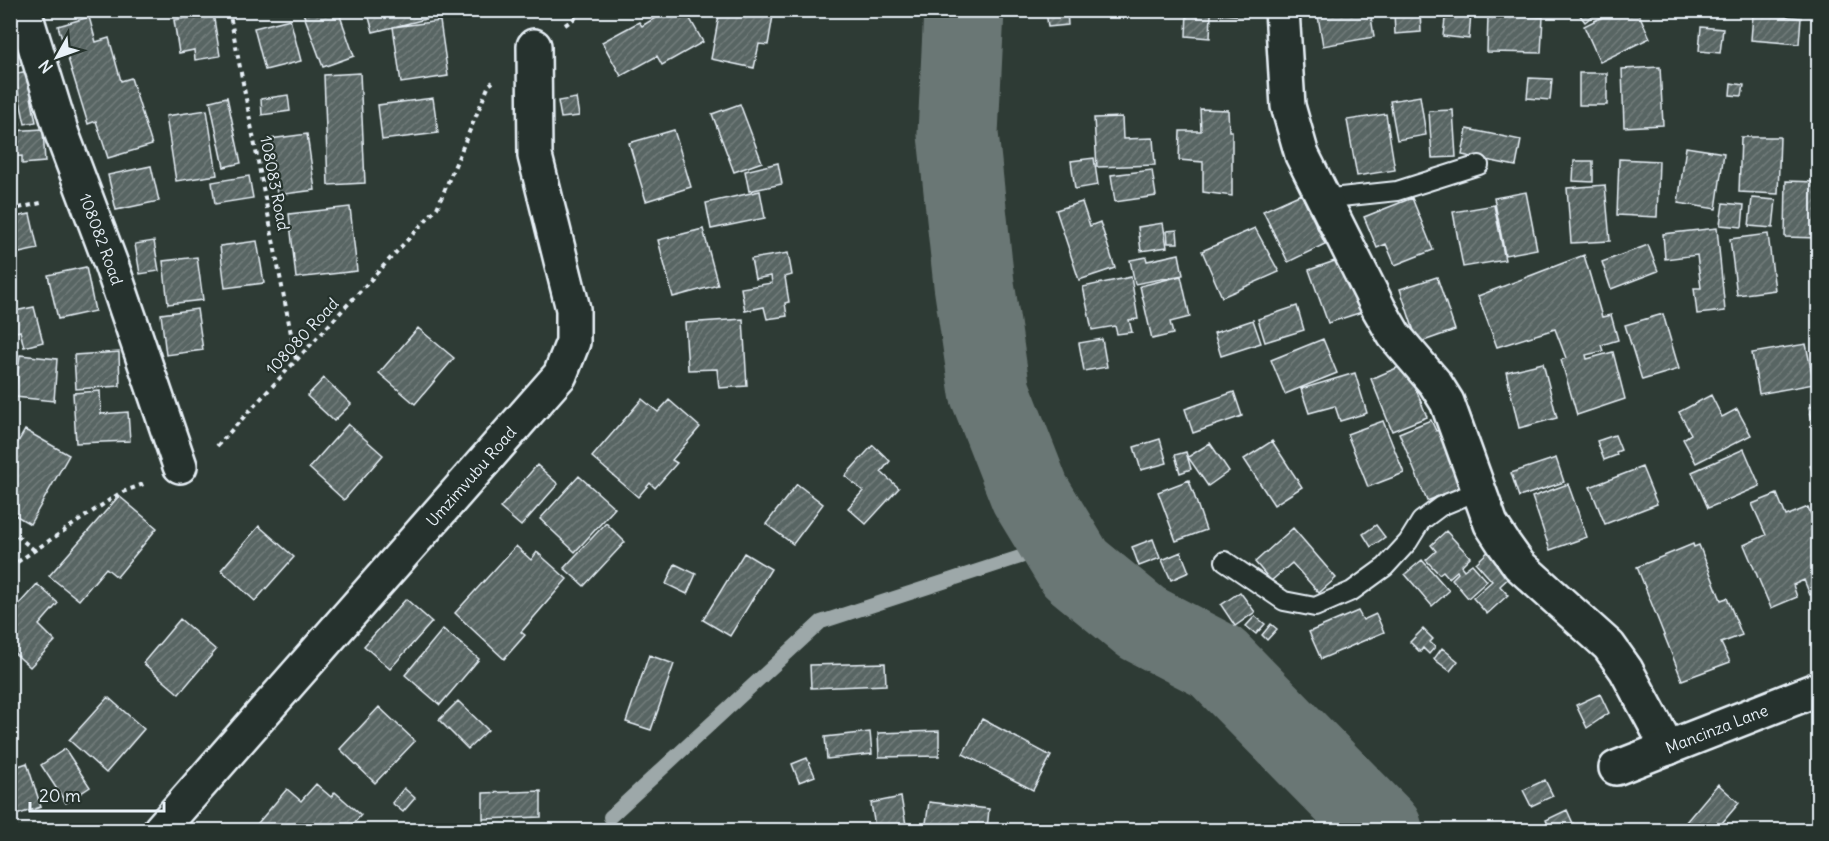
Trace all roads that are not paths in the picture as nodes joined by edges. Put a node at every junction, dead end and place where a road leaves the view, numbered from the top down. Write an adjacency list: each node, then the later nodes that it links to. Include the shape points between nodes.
1 (24, 10): 6 (street, 108082 Road, via 62,134)
2 (1282, 10): 5 (street, via 1288,106 1302,154)
3 (534, 46): 12 (street, Umzimvubu Road, via 535,156 573,309 573,342 560,375)
4 (1479, 165): 5 (lane, via 1397,191)
5 (1322, 199): 7 (street, via 1394,335 1448,402)
6 (180, 466)
7 (1480, 490): 8 (lane, via 1441,506 1421,521 1385,567 1352,591 1314,607 1284,601); 10 (street, via 1491,524 1520,565 1609,646)
8 (1225, 561)
9 (1818, 689): 10 (street, Mancinza Lane)
10 (1668, 748): 11 (street, Mancinza Lane)
11 (1616, 768)
12 (160, 831)

